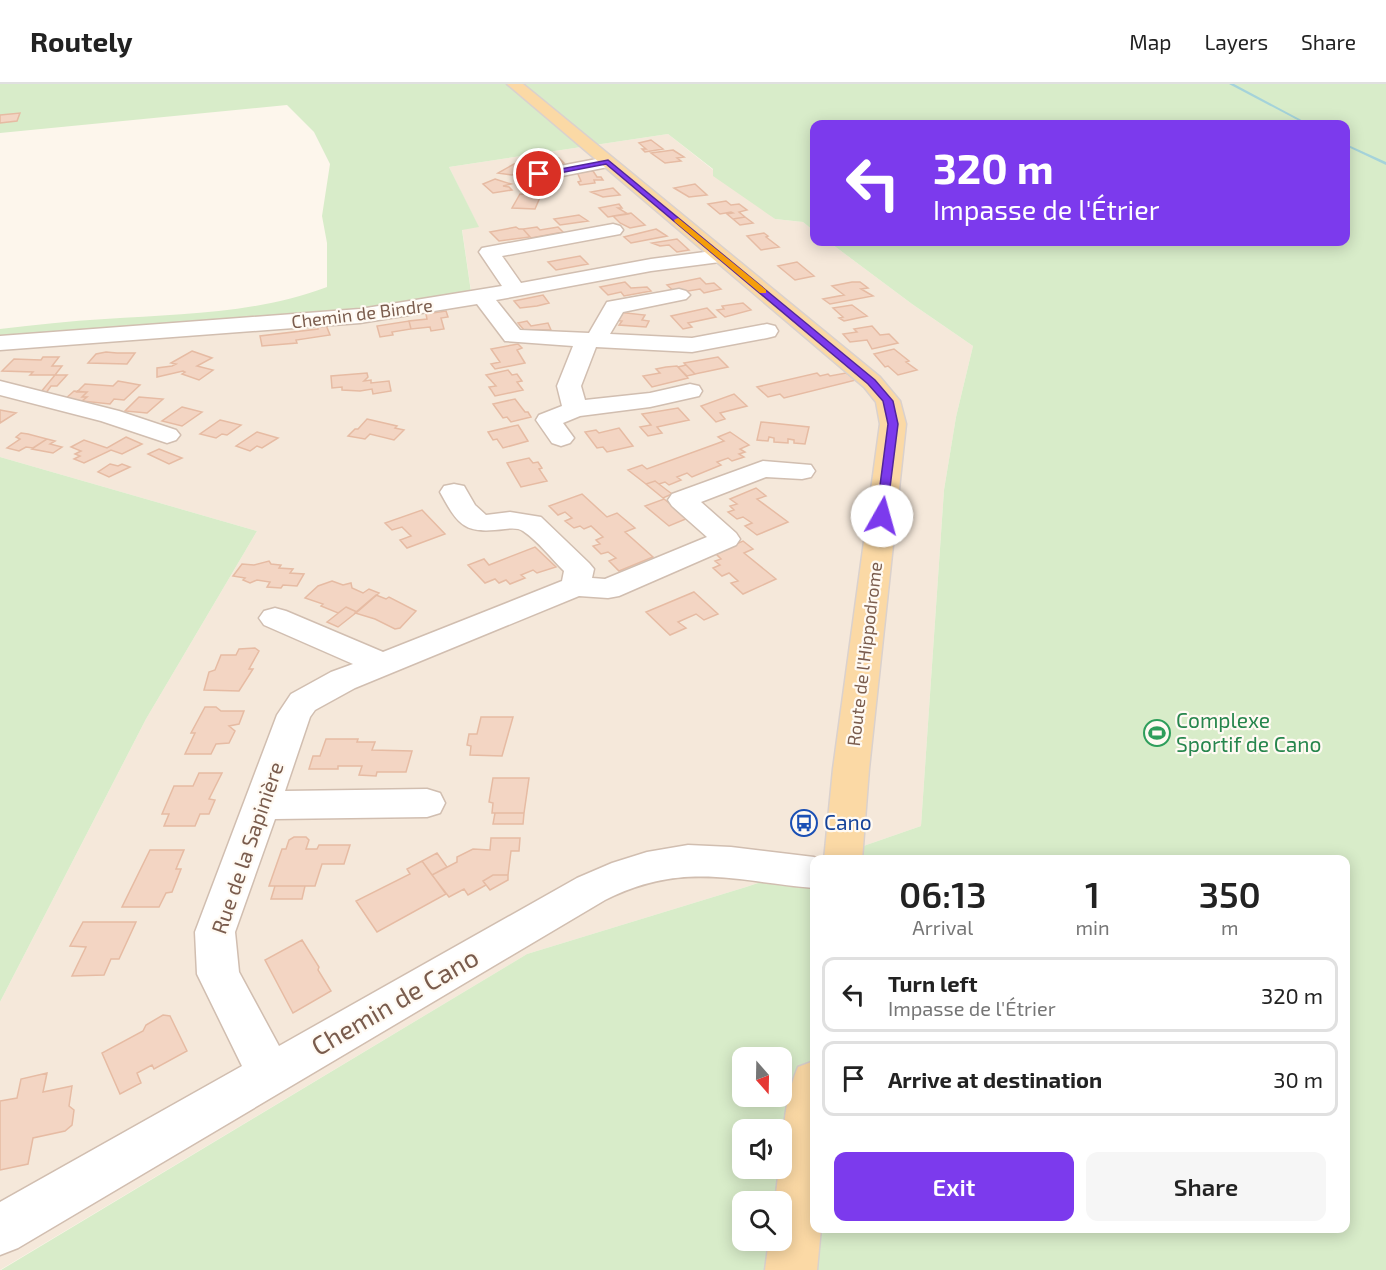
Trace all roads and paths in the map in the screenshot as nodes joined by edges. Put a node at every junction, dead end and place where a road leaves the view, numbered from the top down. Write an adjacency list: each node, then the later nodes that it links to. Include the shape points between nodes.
1 (514, 84): 2 (main road, Route de l'Hippodrome)
2 (608, 162): 3 (street, via 539,174); 5 (main road, Route de l'Hippodrome)
3 (548, 184)
4 (613, 231): 6 (street, via 489,252)
5 (720, 256): 6 (street, Chemin de Bindre); 24 (main road, Route de l'Hippodrome, via 872,382 888,401 892,413)
6 (516, 291): 8 (street, Chemin de Bindre)
7 (679, 295): 10 (street, via 615,307)
8 (483, 297): 10 (street, via 513,336); 11 (street, Chemin de Bindre, via 360,316)
9 (767, 331): 10 (street, via 692,345)
10 (592, 340): 14 (street, via 568,386)
11 (0, 343)
12 (0, 388): 15 (street)
13 (690, 391): 14 (street)
14 (575, 409): 16 (street, via 548,420)
15 (167, 435)
16 (561, 438)
17 (802, 471): 19 (street, Rue de la Sapinière, via 763,469 682,500 726,538 608,589)
18 (454, 492): 19 (street, via 464,510 480,524 510,520 531,523 579,569)
19 (576, 586): 21 (street, Rue de la Sapinière)
20 (275, 618): 21 (street)
21 (383, 664): 23 (street, Rue de la Sapinière, via 317,692 303,702 294,715)
22 (426, 803): 23 (street)
23 (261, 805): 26 (street, Rue de la Sapinière, via 215,932 215,952 218,974)
24 (843, 855)
25 (810, 872): 26 (street, Chemin de Cano, via 723,861 650,866 616,877)
26 (270, 1074): 28 (street, Chemin de Cano)
27 (810, 1115): 29 (main road)
28 (0, 1230)
29 (791, 1270)

